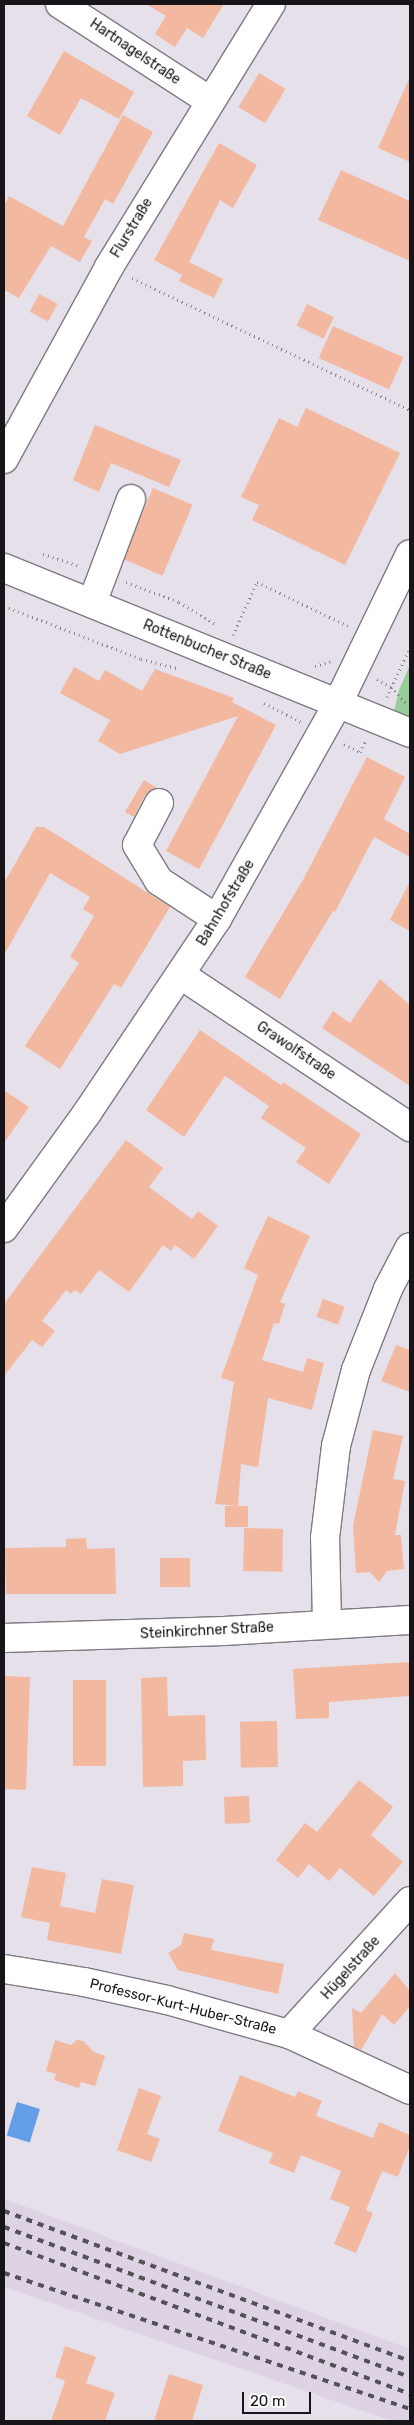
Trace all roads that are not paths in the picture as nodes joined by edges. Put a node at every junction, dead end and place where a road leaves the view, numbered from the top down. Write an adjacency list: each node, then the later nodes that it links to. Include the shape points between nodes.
1 (60, 4): 3 (street, Hartnagelstraße)
2 (272, 4): 3 (street, Flurstraße)
3 (210, 101): 4 (street, Flurstraße, via 109,267)
4 (4, 459)
5 (131, 499): 8 (street)
6 (410, 554): 9 (street, Bahnhofstraße)
7 (4, 568): 8 (street, Rottenbucher Straße)
8 (92, 603): 9 (street, Rottenbucher Straße, via 233,644)
9 (338, 703): 10 (street, Rottenbucher Straße); 12 (street, Bahnhofstraße)
10 (410, 733)
11 (158, 803): 12 (street, via 137,845 159,882)
12 (217, 919): 13 (street, Bahnhofstraße)
13 (181, 975): 14 (street, Grawolfstraße); 15 (street, Bahnhofstraße)
14 (410, 1127)
15 (4, 1228)
16 (410, 1247): 18 (street, via 388,1289 356,1370 336,1446 325,1538)
17 (410, 1620): 18 (street, Steinkirchner Straße)
18 (327, 1623): 19 (street, Steinkirchner Straße, via 224,1631)
19 (4, 1638)
20 (410, 1901): 22 (street, Hügelstraße)
21 (4, 1969): 22 (street, Professor-Kurt-Huber-Straße, via 168,2000)
22 (289, 2034): 23 (street, Professor-Kurt-Huber-Straße)
23 (410, 2090)

